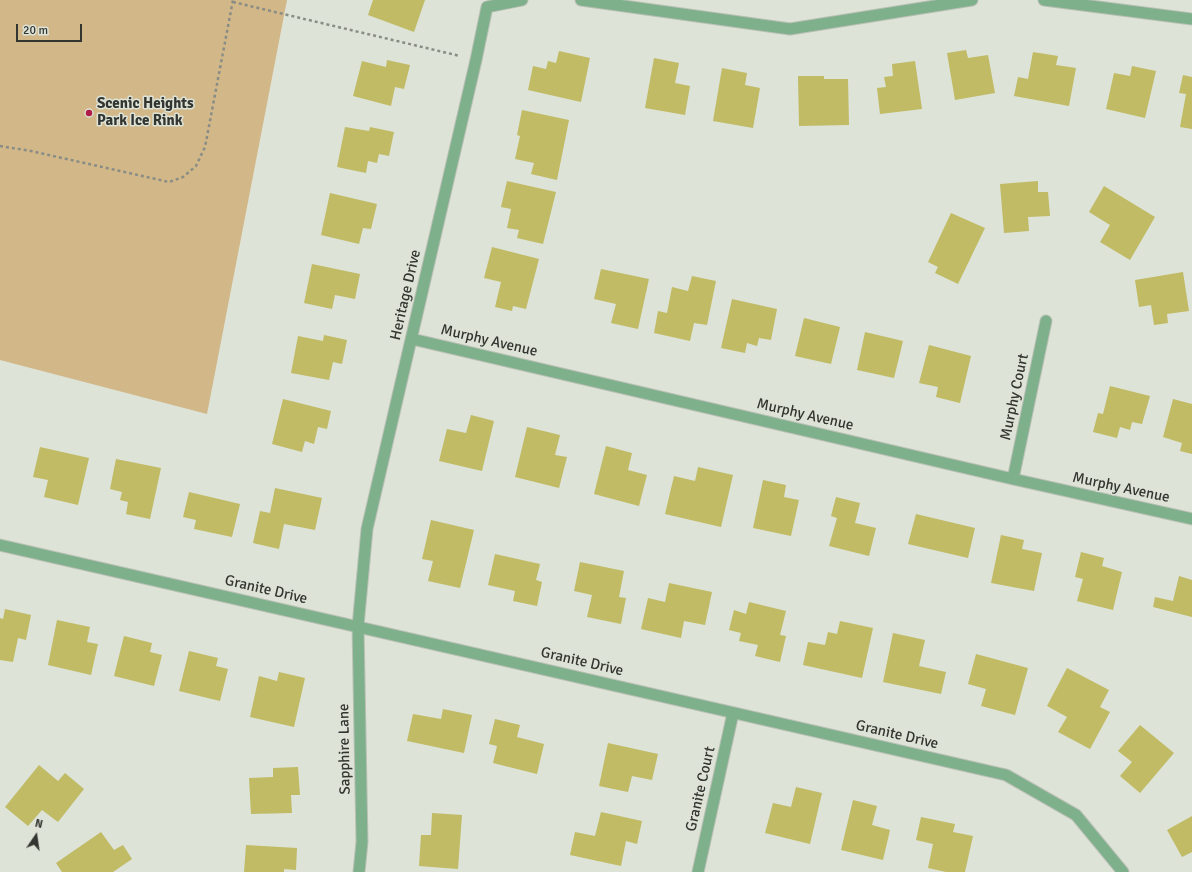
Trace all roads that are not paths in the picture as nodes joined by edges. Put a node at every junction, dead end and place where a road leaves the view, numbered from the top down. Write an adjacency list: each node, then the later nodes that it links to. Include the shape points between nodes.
1 (522, 0): 7 (street, Heritage Drive, via 487,7)
2 (581, 0): 3 (street, via 790,29)
3 (972, 0)
4 (1044, 0): 5 (street)
5 (1192, 19)
6 (1046, 321): 8 (street, Murphy Court)
7 (412, 339): 8 (street, Murphy Avenue); 11 (street, Heritage Drive, via 367,529)
8 (1014, 479): 9 (street, Murphy Avenue)
9 (1192, 519)
10 (0, 545): 11 (street, Granite Drive)
11 (358, 626): 12 (street, Granite Drive); 13 (street, Sapphire Lane, via 362,842)
12 (733, 713): 14 (street, Granite Court); 15 (street, Granite Drive, via 1006,775 1076,815)
13 (359, 872)
14 (698, 872)
15 (1123, 872)

